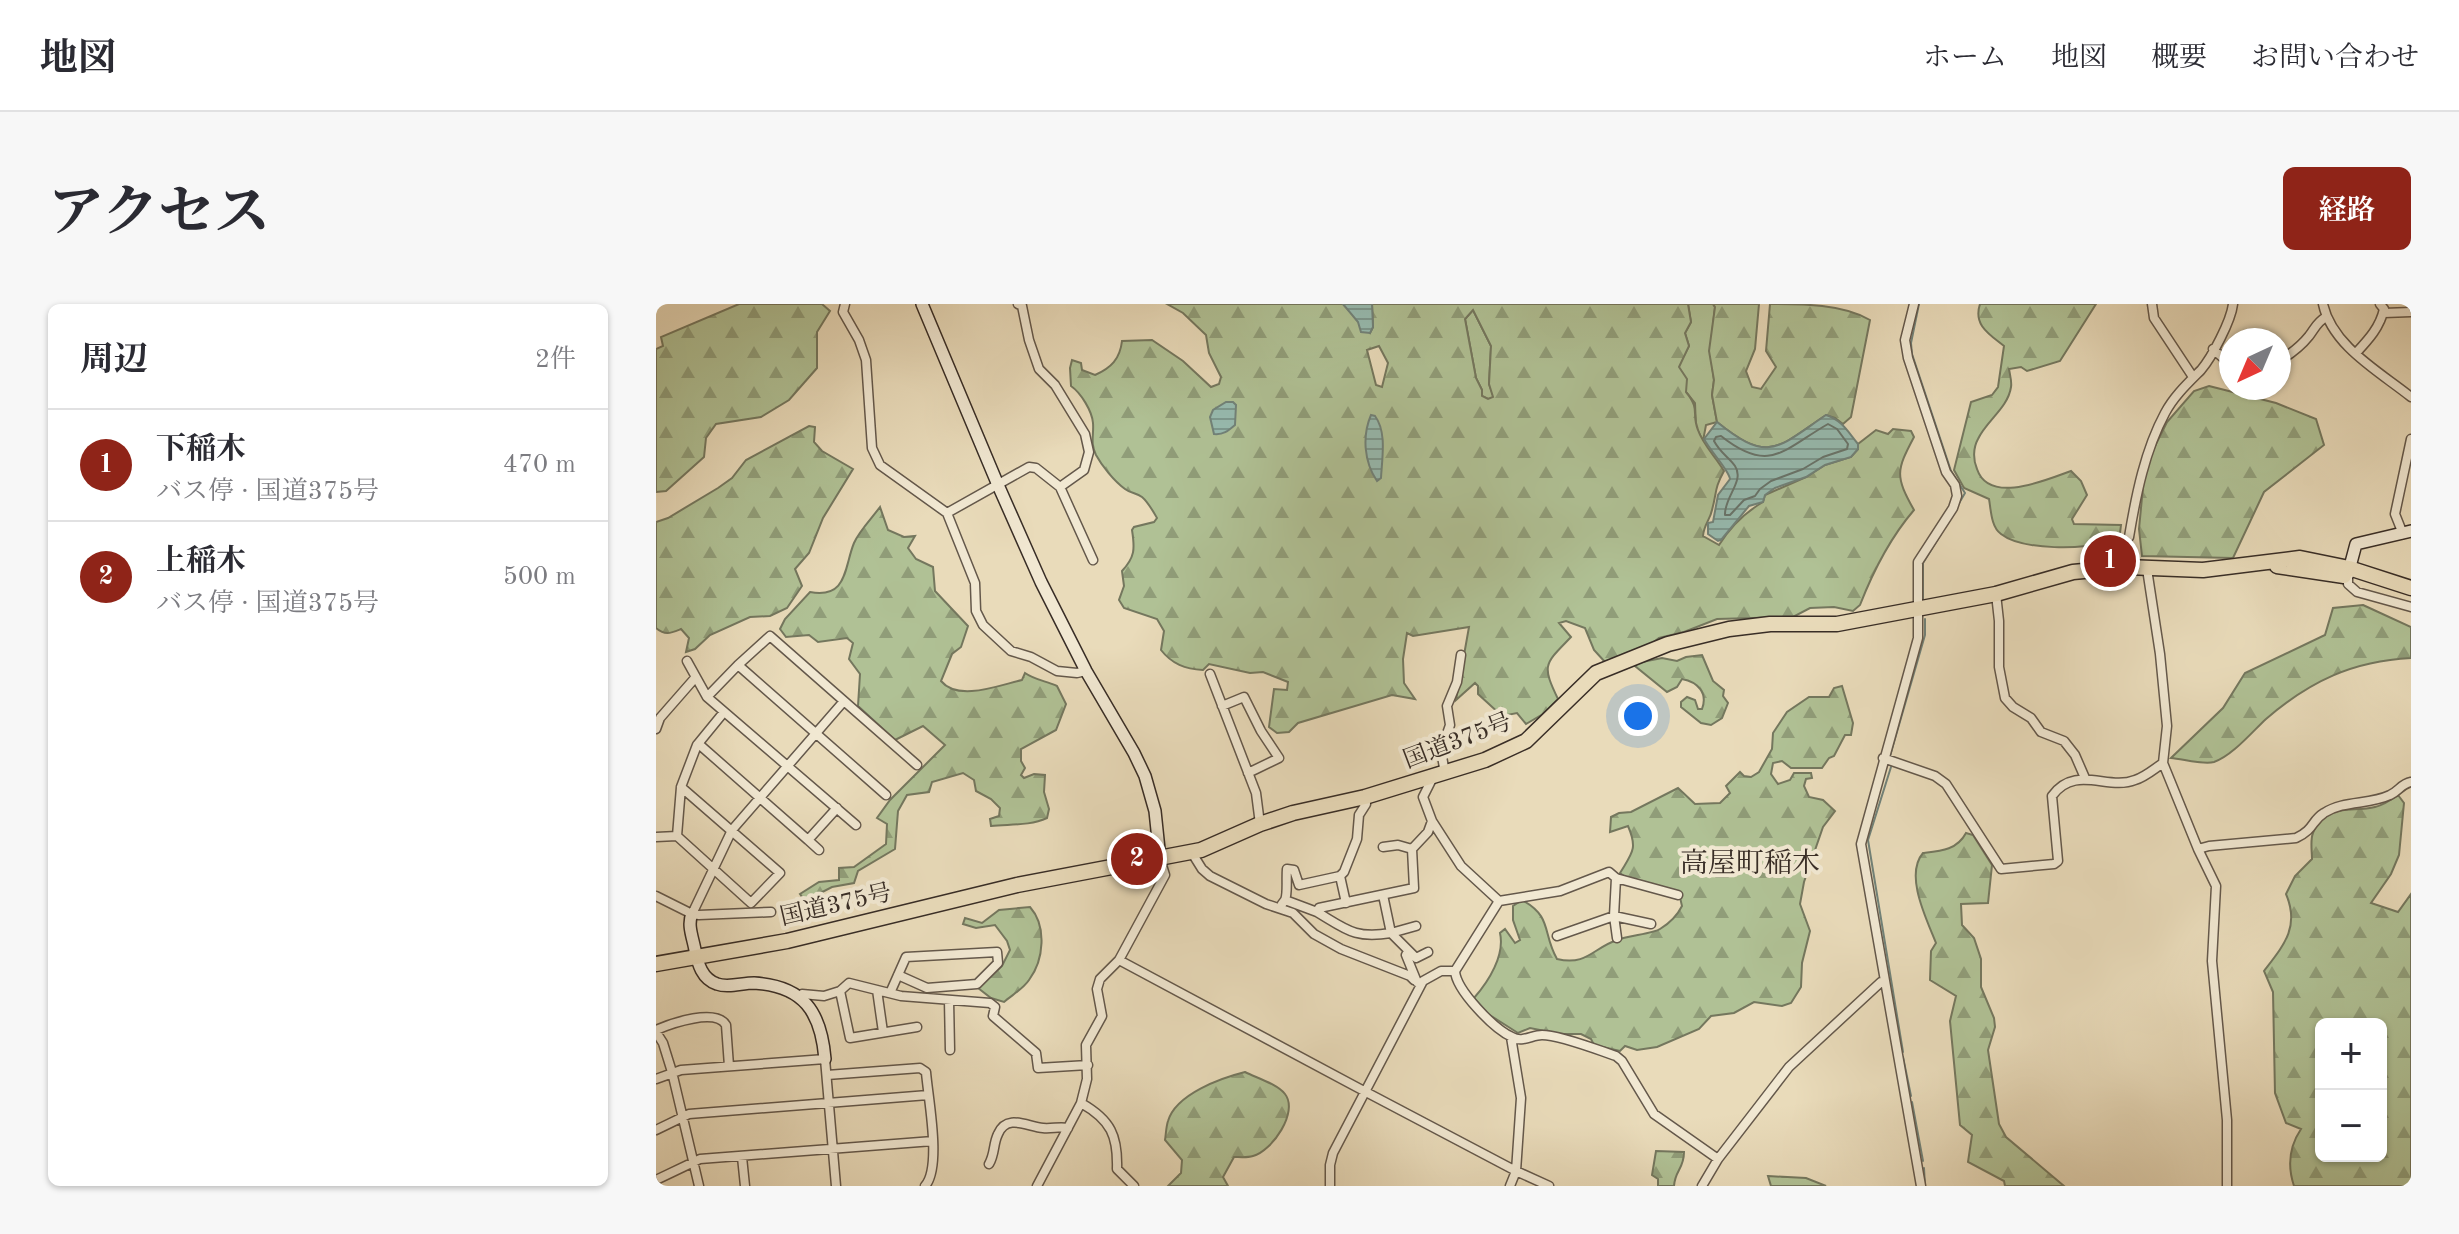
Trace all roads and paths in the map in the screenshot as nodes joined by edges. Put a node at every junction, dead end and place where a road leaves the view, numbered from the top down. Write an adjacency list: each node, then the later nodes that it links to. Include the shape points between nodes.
1 (845, 304): 20 (street, via 843,312 866,360 876,459)
2 (922, 304): 18 (street)
3 (1018, 304): 19 (street, via 1039,369 1085,434 1089,452 1084,470)
4 (1914, 304): 30 (street, via 1905,340 1908,358 1957,496 1918,562)
5 (2152, 304): 15 (street, via 2154,318)
6 (2233, 304): 11 (street)
7 (2323, 304): 10 (street)
8 (2382, 309): 9 (street); 13 (street, via 2375,332)
9 (2411, 312)
10 (2326, 317): 12 (street); 13 (street)
11 (2213, 349): 14 (street); 15 (street)
12 (2291, 351)
13 (2356, 353): 16 (street)
14 (2219, 354)
15 (2193, 377): 23 (street, via 2165,413 2151,449 2125,541)
16 (2411, 397)
17 (2411, 439): 21 (street, via 2395,514)
18 (998, 485): 19 (street, via 1034,467); 20 (street); 34 (street)
19 (1060, 487): 22 (street)
20 (947, 513): 34 (street, via 975,583 976,611 983,625 1011,651 1057,671)
21 (2407, 532): 25 (street, via 2356,544)
22 (1093, 560)
23 (2126, 567): 24 (highway, 国道375号); 27 (highway, 国道375号, via 2073,572)
24 (2147, 569): 25 (highway, 国道375号, via 2203,570 2300,558); 46 (street, via 2167,726)
25 (2348, 572): 26 (highway, 国道375号); 28 (highway, 国道375号); 29 (street, via 2348,584 2357,592)
26 (2411, 588)
27 (1996, 594): 30 (highway, 国道375号); 51 (street, via 2005,698 2041,732 2064,741)
28 (2411, 597)
29 (2411, 607)
30 (1919, 610): 45 (street, via 1918,638); 50 (highway, 国道375号, via 1837,624 1729,629 1668,644 1596,673 1526,741)
31 (1461, 655): 50 (street, via 1447,706 1450,725)
32 (687, 661): 36 (street)
33 (738, 665): 37 (street); 38 (street, via 770,636); 43 (street)
34 (1086, 671): 70 (street, via 1145,776)
35 (1210, 674): 39 (street)
36 (695, 678): 37 (street); 41 (street)
37 (707, 697): 40 (street)
38 (844, 701): 43 (street); 47 (street)
39 (1222, 706): 49 (street); 49 (street, via 1244,697 1279,758)
40 (724, 712): 44 (street); 48 (street)
41 (658, 717): 42 (street)
42 (656, 729)
43 (816, 733): 48 (street); 54 (street)
44 (697, 745): 53 (street); 56 (street)
45 (1883, 758): 51 (street, via 1946,784 2001,869 2058,861 2052,796); 99 (street, via 1861,844)
46 (2163, 763): 51 (street, via 2135,781); 67 (street)
47 (917, 765)
48 (787, 766): 56 (street); 57 (street)
49 (1248, 773): 59 (street)
50 (1438, 775): 55 (highway, 国道375号); 58 (street, via 1423,797)
51 (2085, 778)
52 (2411, 782): 67 (street, via 2393,794 2341,804 2296,838)
53 (681, 787): 61 (street); 62 (street)
54 (886, 795)
55 (1365, 797): 59 (highway, 国道375号); 73 (street, via 1354,851)
56 (761, 798): 61 (street); 64 (street)
57 (837, 808): 60 (street); 64 (street)
58 (1432, 821): 66 (street); 80 (street, via 1461,866)
59 (1260, 824): 69 (highway, 国道375号)
60 (856, 825)
61 (732, 830): 71 (street); 72 (street)
62 (677, 836): 63 (street); 71 (street)
63 (656, 837)
64 (808, 840): 68 (street)
65 (1383, 847): 66 (street)
66 (1412, 849): 76 (street, via 1414,888)
67 (2198, 849): 143 (street, via 2216,886 2212,961 2227,1120)
68 (819, 850)
69 (1192, 853): 70 (highway, 国道375号); 82 (street, via 1210,876)
70 (1160, 859): 94 (highway, 国道375号, via 1073,873 787,941); 95 (street, via 1165,875)
71 (713, 868): 72 (street, via 751,903); 85 (street)
72 (780, 873): 75 (street)
73 (1340, 876): 79 (street, via 1299,885 1294,870 1287,869); 81 (street)
74 (1616, 878): 77 (street); 80 (street, via 1609,872 1560,891); 86 (street)
75 (789, 880)
76 (1383, 895): 81 (street); 89 (street)
77 (1678, 895)
78 (656, 896): 85 (street)
79 (1285, 900): 82 (street); 84 (street)
80 (1499, 901): 97 (street)
81 (1346, 903): 84 (street)
82 (1278, 909): 100 (street, via 1293,913 1314,934 1341,949)
83 (771, 912): 85 (street)
84 (1317, 912): 89 (street, via 1360,936)
85 (692, 914): 94 (street)
86 (1614, 916): 87 (street); 90 (street); 91 (street)
87 (1651, 924)
88 (1416, 926): 89 (street)
89 (1391, 933): 92 (street)
90 (1557, 936)
91 (1617, 938)
92 (1409, 951): 93 (street, via 1416,958); 100 (street)
93 (1428, 952)
94 (696, 957): 96 (highway, 国道375号); 104 (street, via 705,975 718,984 757,983)
95 (1119, 960): 112 (street, via 1097,989 1102,1016 1086,1045); 117 (street)
96 (656, 964)
97 (1455, 971): 100 (street, via 1441,971); 109 (street, via 1479,1010)
98 (898, 975): 98 (street, via 927,988 977,984 998,963 997,952 906,957); 103 (street)
99 (1885, 982): 127 (street, via 1789,1067); 142 (street)
100 (1418, 984): 117 (street)
101 (877, 990): 102 (street, via 849,983); 103 (street); 108 (street)
102 (840, 991): 104 (street); 108 (street, via 850,1038)
103 (890, 993): 105 (street)
104 (799, 997): 111 (street, via 821,1026)
105 (949, 1000): 110 (street); 112 (street, via 990,1003 993,1016 1036,1053 1038,1068)
106 (917, 1027): 108 (street)
107 (656, 1031): 113 (street, via 684,1020 718,1017 726,1025); 114 (street)
108 (883, 1032)
109 (1511, 1037): 127 (street, via 1542,1035 1616,1056 1654,1114); 130 (street, via 1521,1098)
110 (950, 1050)
111 (825, 1059): 113 (street); 115 (street)
112 (1088, 1065): 119 (street)
113 (729, 1066): 114 (street)
114 (672, 1072): 116 (street); 121 (street)
115 (827, 1075): 118 (street, via 920,1068 926,1072); 120 (street)
116 (656, 1079)
117 (1364, 1091): 130 (street); 138 (street, via 1333,1153)
118 (928, 1095): 120 (street); 124 (street)
119 (1081, 1103): 122 (street); 137 (street, via 1112,1130 1117,1169)
120 (829, 1104): 121 (street); 125 (street)
121 (684, 1116): 123 (street); 128 (street)
122 (1068, 1128): 129 (street, via 1014,1121 998,1134); 136 (street)
123 (656, 1130)
124 (933, 1141): 125 (street); 135 (street, via 931,1177)
125 (832, 1150): 126 (street); 134 (street)
126 (742, 1157): 128 (street); 133 (street)
127 (1718, 1159): 141 (street)
128 (695, 1160): 131 (street); 132 (street)
129 (989, 1164)
130 (1516, 1171): 139 (street); 140 (street)
131 (656, 1180)
132 (699, 1186)
133 (745, 1186)
134 (836, 1186)
135 (925, 1186)
136 (1037, 1186)
137 (1134, 1186)
138 (1330, 1186)
139 (1510, 1186)
140 (1549, 1186)
141 (1702, 1186)
142 (1921, 1186)
143 (2227, 1186)

